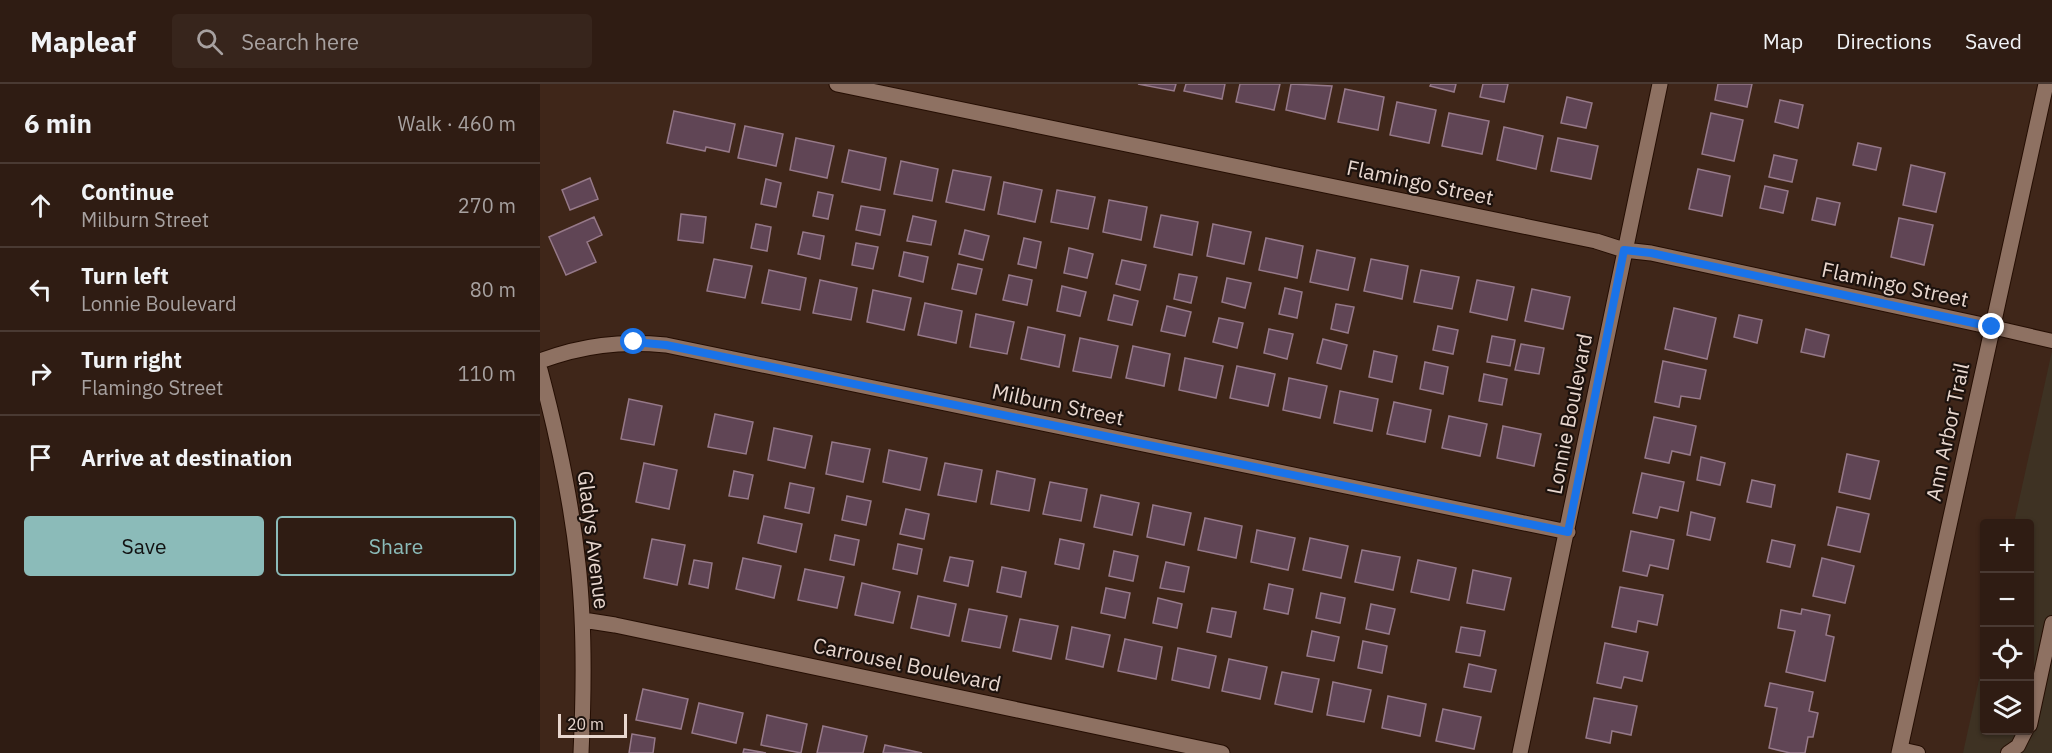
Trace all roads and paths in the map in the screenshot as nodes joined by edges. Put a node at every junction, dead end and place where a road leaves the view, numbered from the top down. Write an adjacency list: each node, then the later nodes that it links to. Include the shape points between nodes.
1 (837, 84): 4 (street, Flamingo Street, via 1596,241)
2 (1659, 84): 4 (street, Lonnie Boulevard)
3 (2046, 84): 5 (street, Ann Arbor Trail)
4 (1624, 250): 5 (street, Flamingo Street); 9 (street, Lonnie Boulevard)
5 (1992, 327): 6 (lane); 14 (street, Ann Arbor Trail)
6 (2052, 342)
7 (540, 361): 9 (street, Milburn Street, via 602,344 666,345)
8 (540, 370): 10 (street, Gladys Avenue, via 569,496)
9 (1568, 532): 17 (street, Lonnie Boulevard)
10 (583, 620): 15 (street, Gladys Avenue); 16 (street, Carrousel Boulevard)
11 (2052, 623): 12 (lane)
12 (2034, 706)
13 (2024, 735): 19 (lane, via 2018,746)
14 (1900, 751): 18 (lane)
15 (581, 753)
16 (1222, 753)
17 (1520, 753)
18 (1918, 753)
19 (2008, 753)

